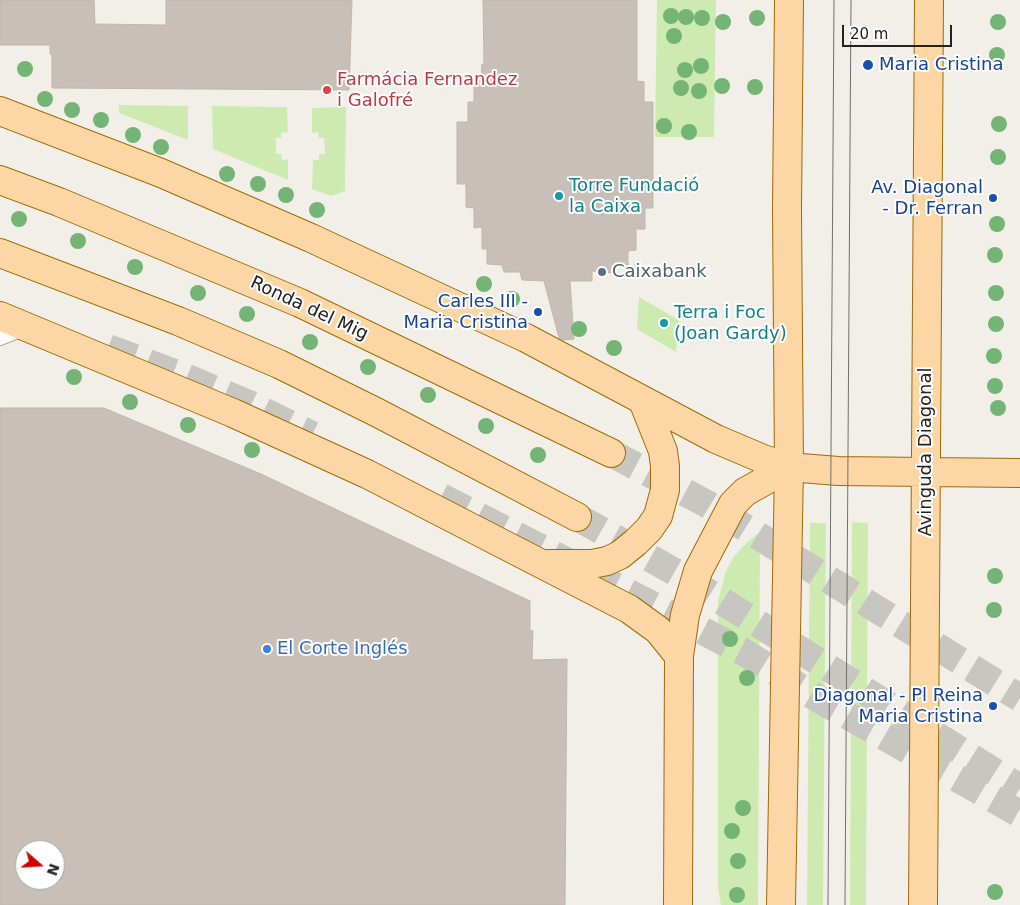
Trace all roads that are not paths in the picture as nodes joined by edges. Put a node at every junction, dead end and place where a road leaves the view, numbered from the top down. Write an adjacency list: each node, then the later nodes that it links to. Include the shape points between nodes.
1 (789, 0): 11 (main road)
2 (929, 0): 12 (main road, Avinguda Diagonal)
3 (0, 111): 9 (main road, via 161,173 311,238 526,338)
4 (0, 180): 10 (main road, Ronda del Mig, via 300,303)
5 (0, 253): 14 (main road, via 178,321 279,364)
6 (0, 316): 7 (main road)
7 (27, 326): 8 (lane); 15 (main road, via 358,470)
8 (0, 338)
9 (644, 401): 11 (main road, via 732,447); 15 (main road, via 663,451 665,466 665,490 658,516 649,529 620,555 607,561 559,565)
10 (611, 453)
11 (789, 467): 12 (main road); 16 (main road, via 745,492 733,504 698,572 685,615); 18 (main road)
12 (926, 472): 13 (main road); 19 (main road, Avinguda Diagonal)
13 (1020, 474)
14 (577, 517)
15 (536, 561): 16 (main road, via 629,609 658,630)
16 (679, 656): 17 (main road)
17 (678, 905)
18 (781, 905)
19 (923, 905)

